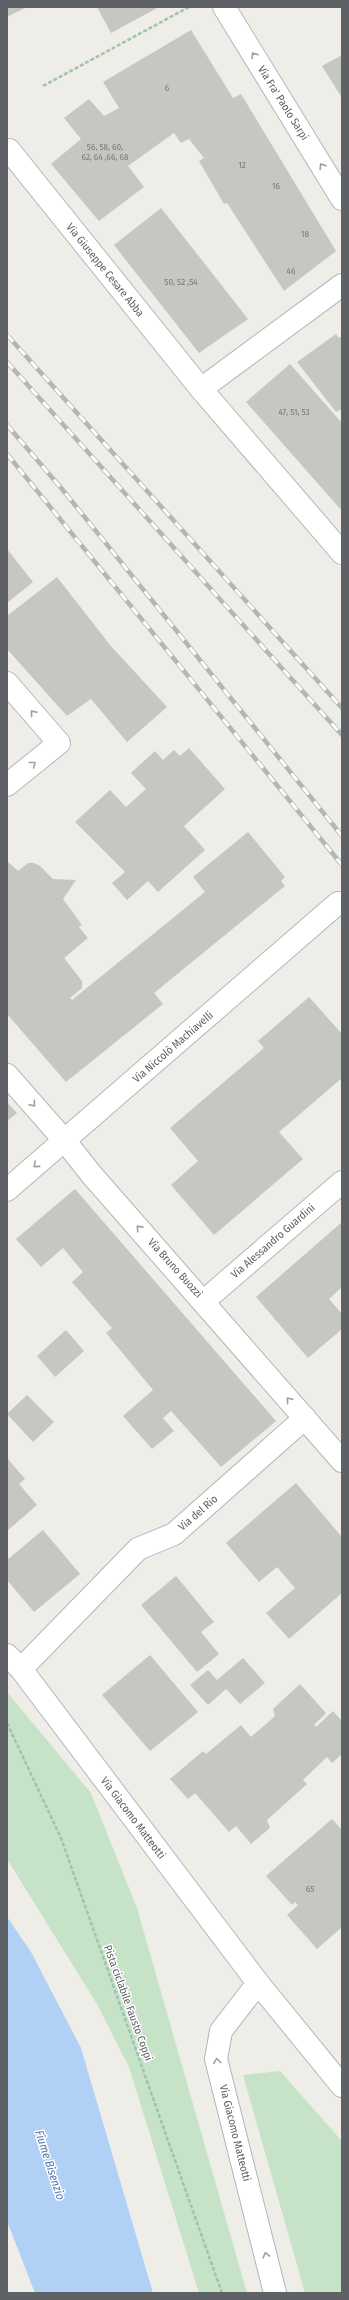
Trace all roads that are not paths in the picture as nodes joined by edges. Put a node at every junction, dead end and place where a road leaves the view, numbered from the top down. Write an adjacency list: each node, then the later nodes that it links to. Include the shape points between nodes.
1 (224, 7): 3 (street, Via Fra' Paolo Sarpi, one-way to 1)
2 (9, 150): 5 (street, Via Giuseppe Cesare Abba)
3 (342, 199)
4 (342, 285): 5 (street)
5 (200, 389): 6 (street, Via Giuseppe Cesare Abba)
6 (342, 553)
7 (7, 683): 8 (street, one-way to 7, via 59,742)
8 (7, 785)
9 (338, 903): 11 (street, Via Niccolò Machiavelli)
10 (7, 1075): 11 (street, Via Bruno Buozzi, one-way to 11)
11 (65, 1141): 13 (street, Via Niccolò Machiavelli, one-way to 13); 14 (street, Via Bruno Buozzi, one-way to 11, via 91,1174)
12 (342, 1182): 14 (street, Via Alessandro Guardini)
13 (7, 1190)
14 (204, 1300): 15 (street, Via Bruno Buozzi, one-way to 14)
15 (305, 1418): 16 (street, Via Bruno Buozzi); 17 (street, Via del Rio, via 174,1534 138,1549)
16 (342, 1461)
17 (14, 1662): 18 (street, Via Giacomo Matteotti)
18 (258, 1983): 19 (street, Via Giacomo Matteotti); 20 (street, Via Giacomo Matteotti, one-way to 18, via 216,2059 221,2032)
19 (342, 2086)
20 (275, 2293)

